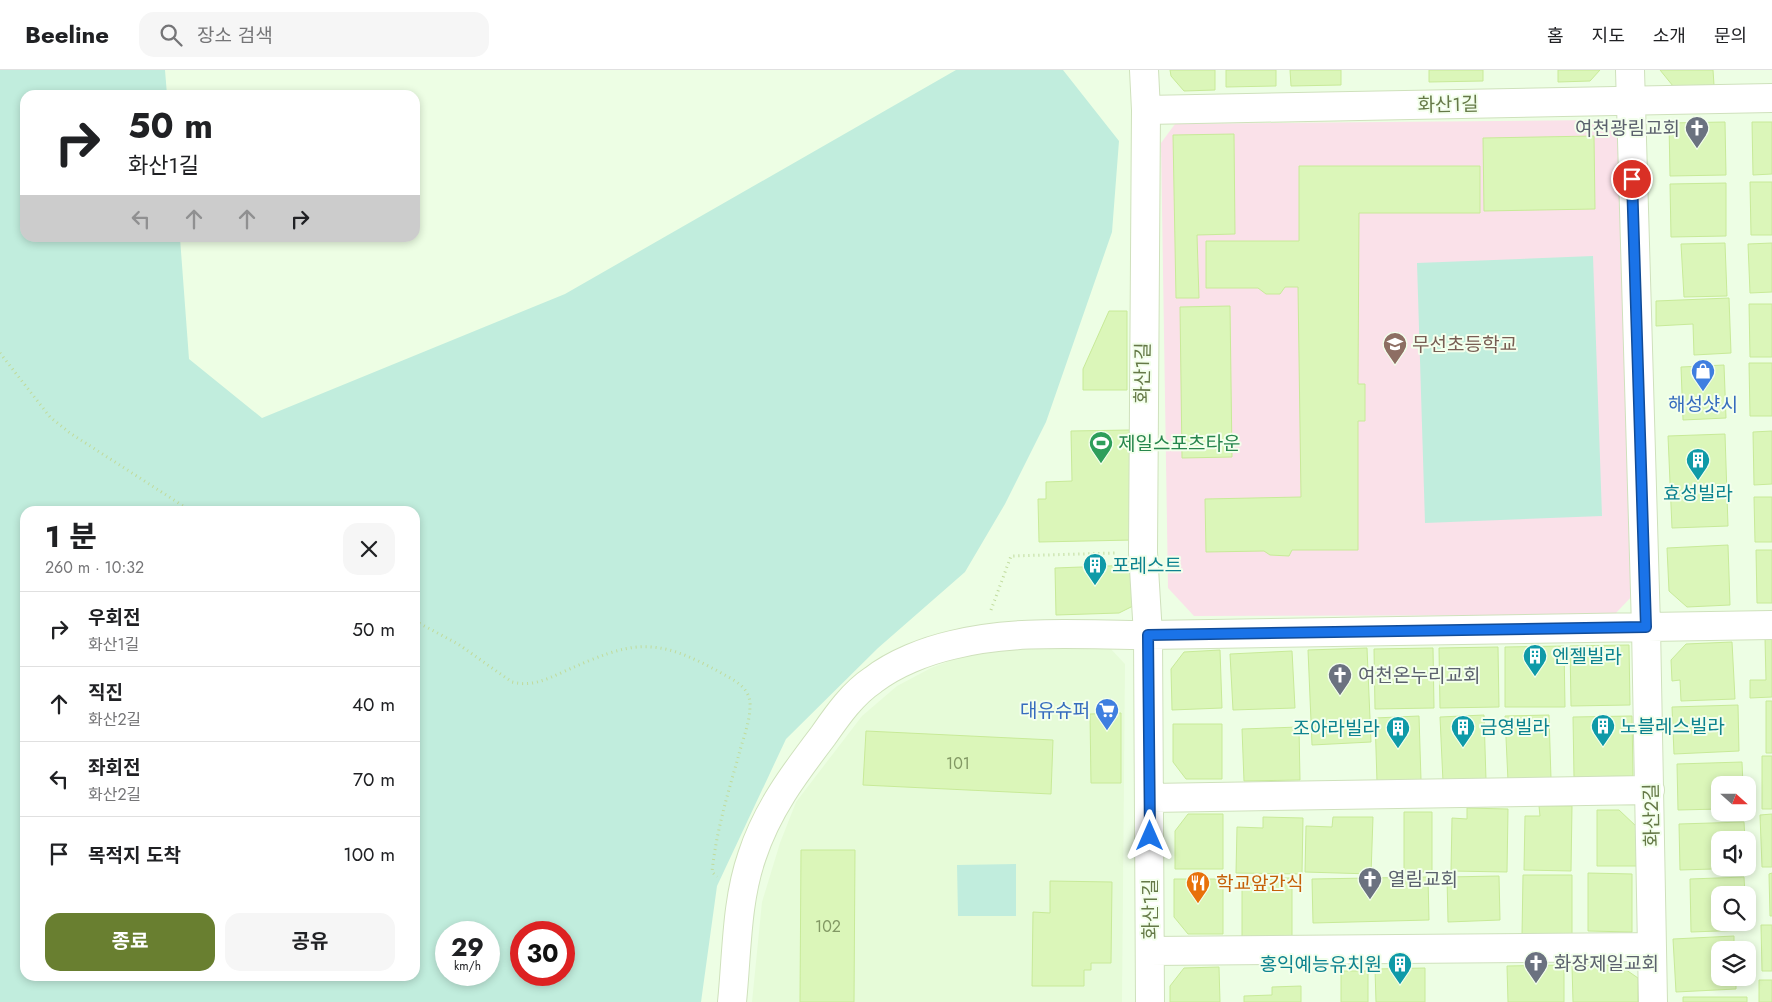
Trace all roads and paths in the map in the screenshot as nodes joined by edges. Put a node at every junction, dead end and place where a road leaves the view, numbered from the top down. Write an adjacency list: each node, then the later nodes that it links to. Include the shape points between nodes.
1 (1144, 70): 5 (street, 화산1길)
2 (1630, 70): 4 (street, 화산2길)
3 (1772, 98): 4 (street, 화산1길)
4 (1630, 101): 5 (street, 화산1길); 11 (street, 화산2길)
5 (1146, 110): 8 (street, 화산1길)
6 (0, 353): 7 (path, via 50,417)
7 (183, 506)
8 (1143, 552): 12 (street, 화산1길); 13 (path, via 1011,556)
9 (420, 624): 16 (path, via 458,644 512,682 522,685 539,683 606,653 643,646 680,654 738,682 748,694 749,715 716,839 712,872)
10 (1772, 625): 11 (street)
11 (1646, 627): 12 (street); 14 (street, 화산2길)
12 (1148, 635): 13 (street, via 1055,634); 15 (street, 화산1길)
13 (980, 639): 16 (street, via 950,645 889,669 854,697 785,786 752,856)
14 (1650, 790): 15 (street); 17 (street, 화산2길)
15 (1150, 798): 18 (street, 화산1길)
16 (742, 897): 19 (street)
17 (1652, 947): 18 (street); 21 (street, 화산2길)
18 (1150, 951): 20 (street, 화산1길)
19 (732, 1002)
20 (1150, 1002)
21 (1653, 1002)

